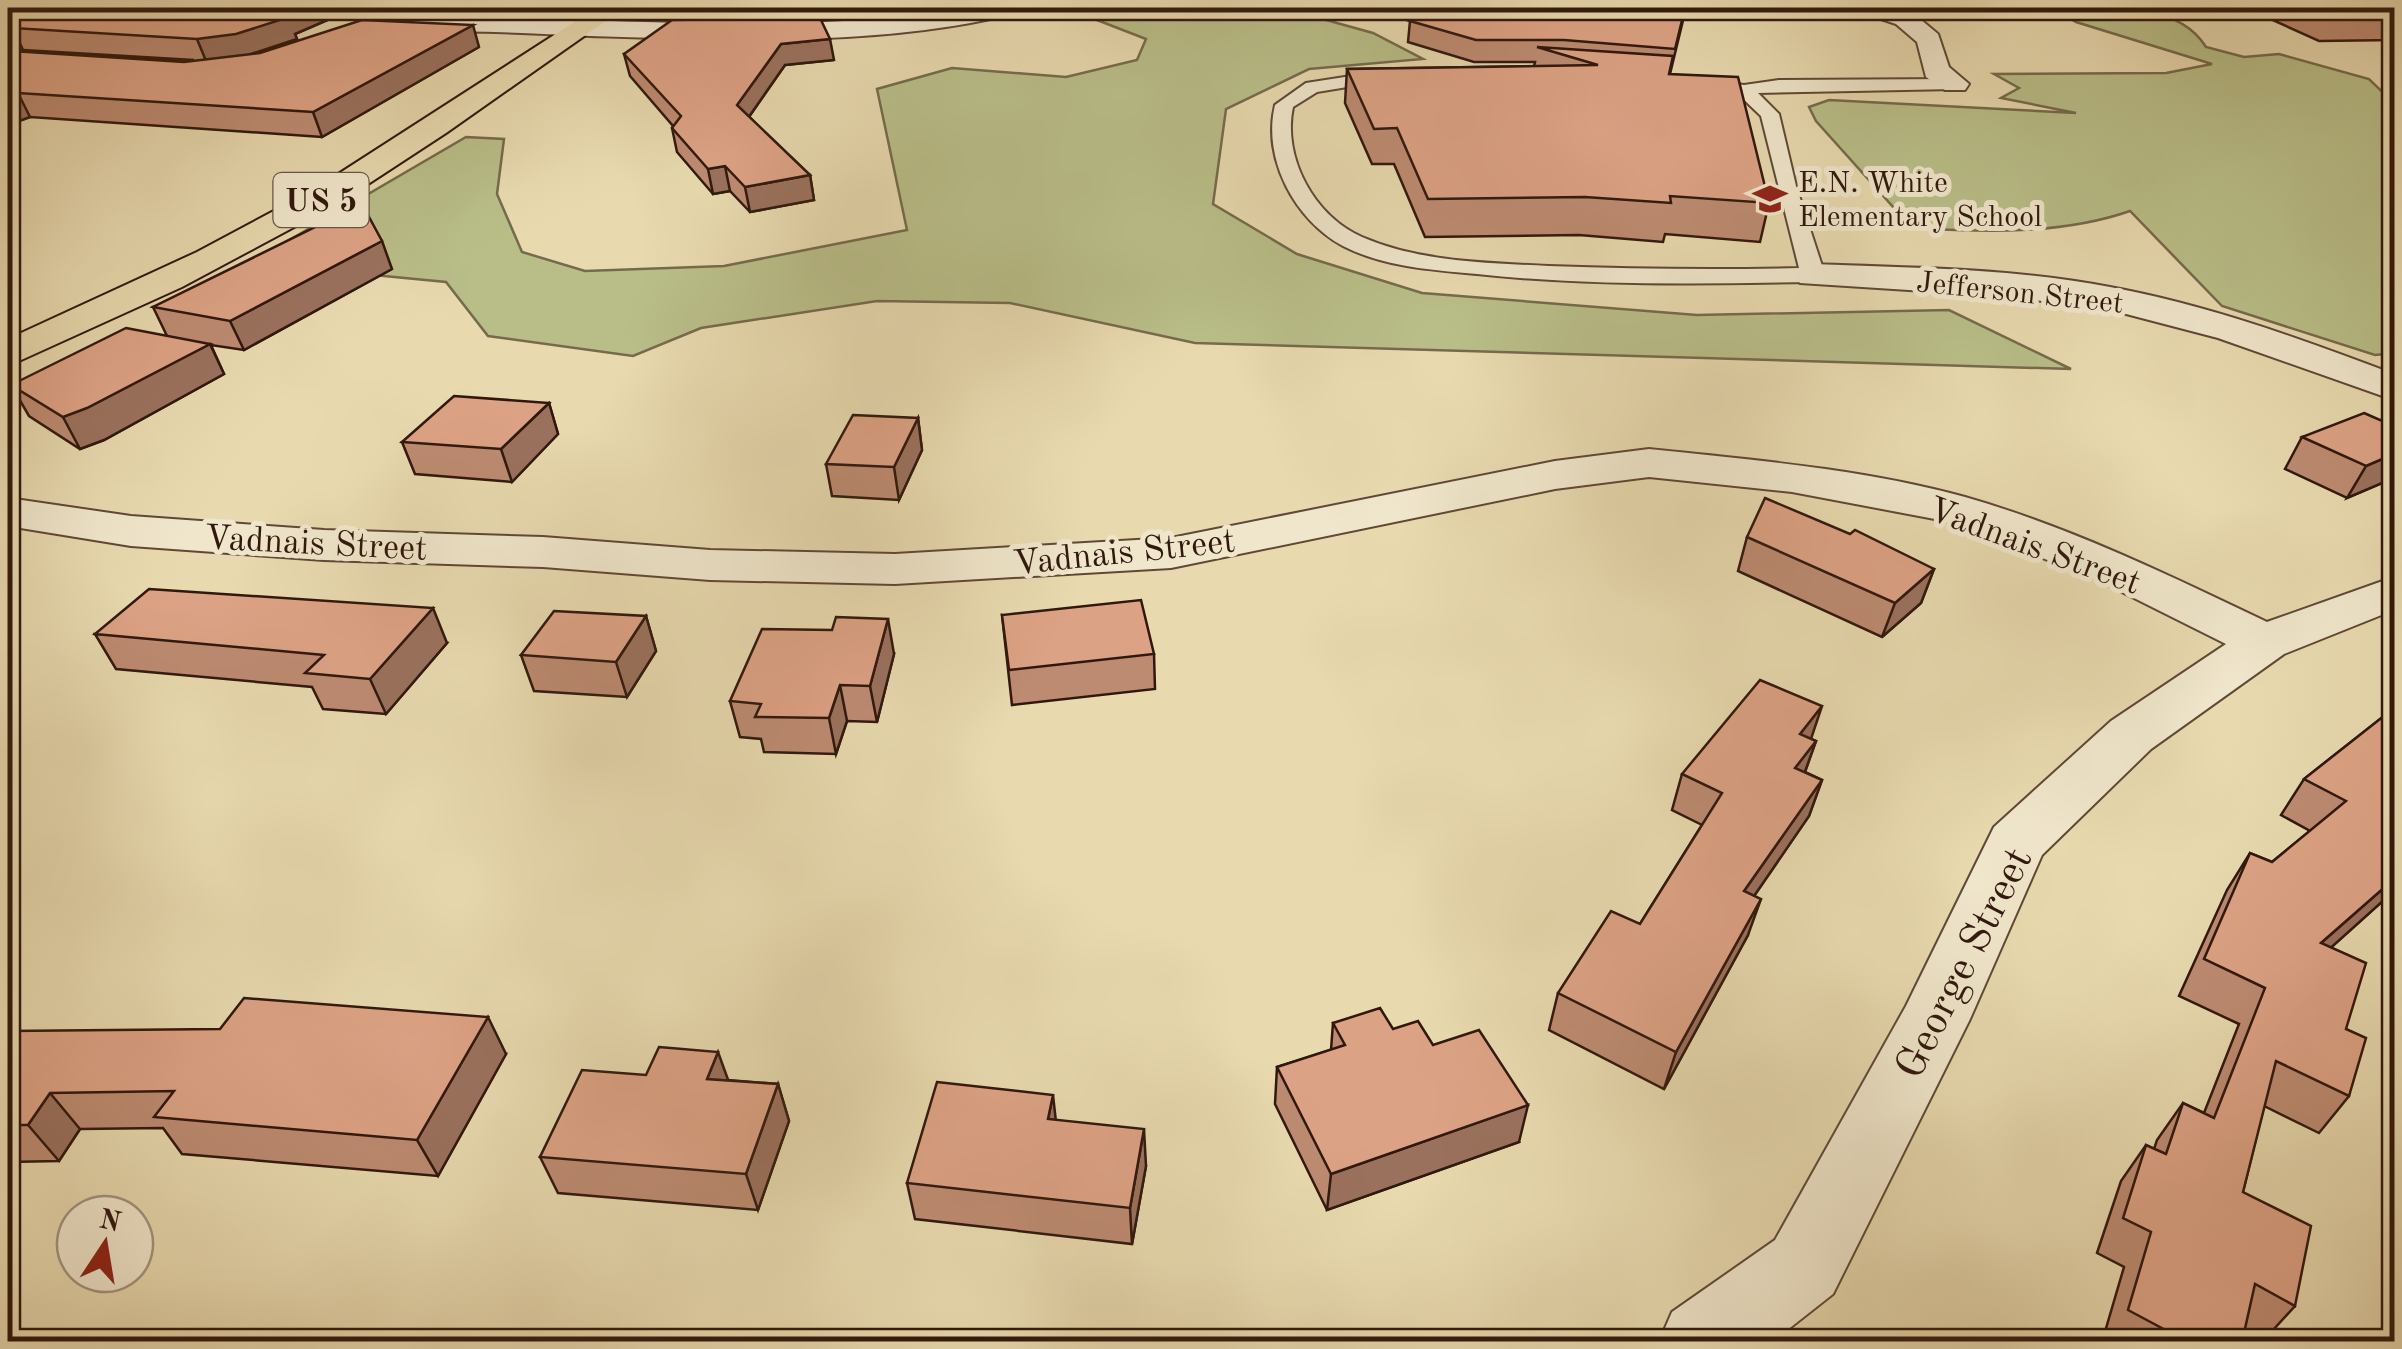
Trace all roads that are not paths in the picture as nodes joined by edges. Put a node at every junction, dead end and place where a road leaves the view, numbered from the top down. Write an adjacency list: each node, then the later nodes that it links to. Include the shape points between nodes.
1 (612, 8): 4 (main road, US 5)
2 (1008, 8): 4 (street, via 788,32)
3 (1872, 8): 8 (street, via 1905,19 1929,38 1936,71)
4 (580, 28): 5 (street, via 405,22); 11 (main road, US 5, via 324,198)
5 (322, 43)
6 (1420, 73): 10 (lane, via 1312,87 1284,105 1279,127 1296,186 1310,212 1351,241 1410,261 1512,271)
7 (1666, 79): 9 (lane)
8 (1955, 84): 9 (lane)
9 (1744, 90): 10 (lane, via 1770,114)
10 (1812, 275): 12 (street, Jefferson Street, via 2066,291 2151,307)
11 (8, 354)
12 (2394, 388)
13 (8, 512): 15 (street, Vadnais Street, via 131,531 324,545 895,569 1171,553 1555,475 1649,463 1792,478 1951,508 2106,564)
14 (2394, 592): 15 (street, George Street)
15 (2265, 642): 16 (street, George Street, via 2131,735 2016,842 1934,1019 1804,1268)
16 (1702, 1342)

